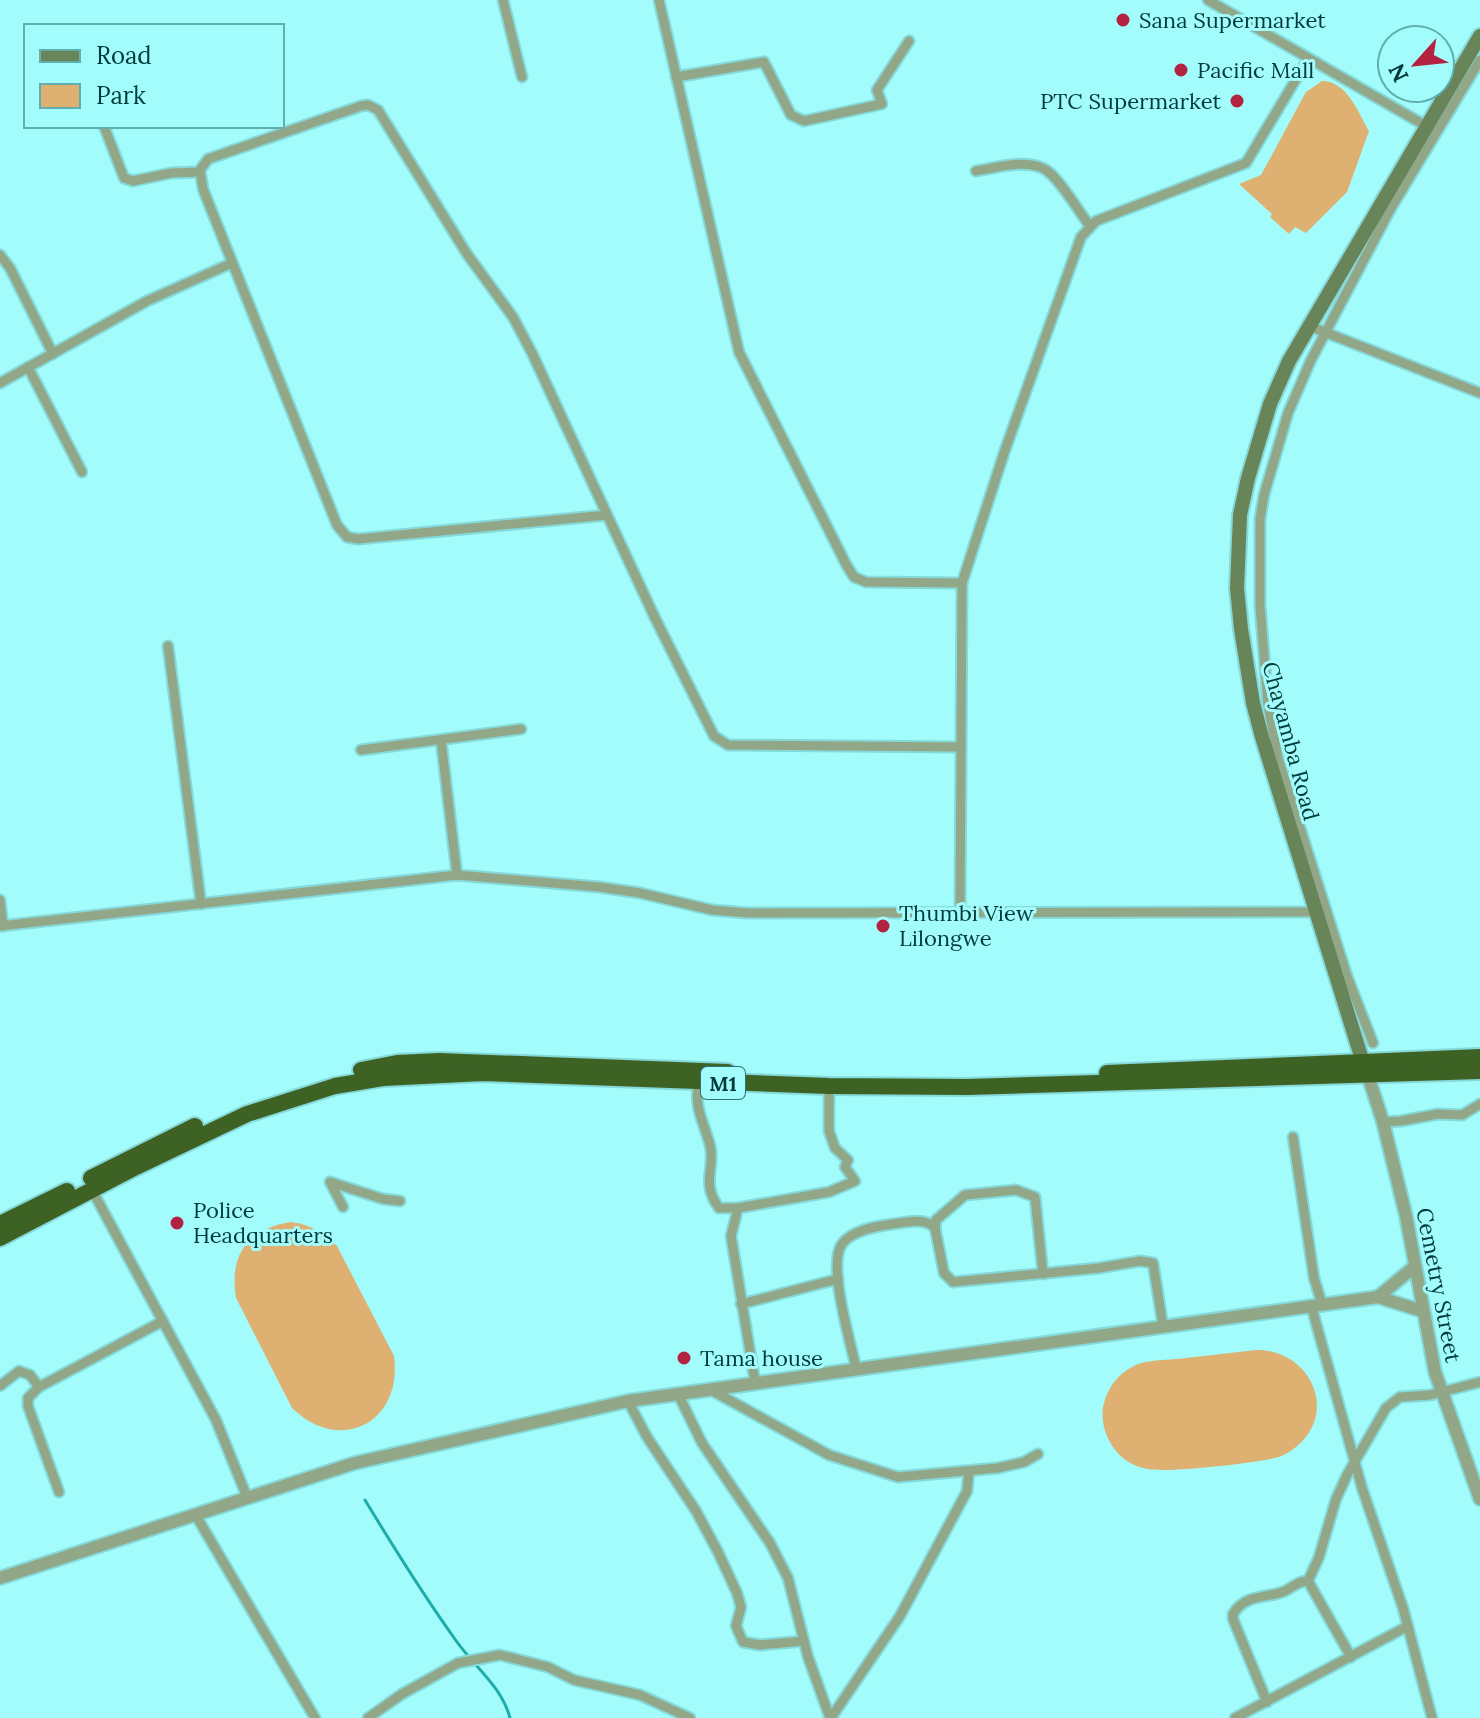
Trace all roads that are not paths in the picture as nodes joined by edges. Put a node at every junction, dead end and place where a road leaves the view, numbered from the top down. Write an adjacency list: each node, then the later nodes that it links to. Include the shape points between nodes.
1 (503, 0): 9 (street)
2 (659, 0): 10 (street)
3 (1208, 0): 4 (street)
4 (1226, 4): 7 (street)
5 (1480, 36): 11 (main road, Chayamba Road)
6 (909, 41): 10 (street, via 877,90 882,104 804,121 791,115 764,62)
7 (1308, 59): 11 (street); 15 (street, via 1246,163)
8 (1480, 60): 19 (street, via 1390,210)
9 (522, 77)
10 (676, 77): 26 (street, via 739,352 847,566 866,582)
11 (1426, 126): 18 (main road, Chayamba Road)
12 (105, 128): 14 (street, via 124,178)
13 (976, 171): 15 (street, via 1033,165 1045,169)
14 (200, 172): 17 (street); 25 (street, via 208,159 361,106 378,110 523,336)
15 (1090, 226): 26 (street, via 1081,237)
16 (0, 255): 20 (street)
17 (232, 263): 20 (street, via 147,301); 25 (street, via 337,525 347,537)
18 (1309, 326): 19 (street); 35 (main road, Chayamba Road, via 1270,404 1248,478 1240,515 1237,588 1253,703)
19 (1326, 334): 23 (street); 38 (street, via 1288,413 1264,495 1258,548 1260,605 1278,758)
20 (53, 354): 21 (street)
21 (28, 367): 22 (street); 24 (street)
22 (0, 383)
23 (1480, 393)
24 (82, 472)
25 (607, 515): 30 (street, via 714,736 728,745)
26 (962, 583): 30 (street)
27 (168, 646): 34 (street)
28 (521, 729): 29 (street)
29 (441, 740): 31 (street); 32 (street)
30 (959, 747): 36 (street)
31 (361, 750)
32 (457, 875): 34 (street); 36 (street, via 599,887 724,912)
33 (0, 900): 37 (street)
34 (201, 904): 37 (street)
35 (1317, 912): 36 (street); 40 (main road, Chayamba Road)
36 (960, 913)
37 (1, 926)
38 (1373, 1043)
39 (1480, 1057): 40 (highway, M1)
40 (1366, 1070): 41 (highway, M1); 43 (highway, M1, via 983,1087); 45 (street, Cemetry Street); 51 (highway, M1, via 1210,1067 889,1078 515,1062 397,1063 299,1084 241,1106)
41 (1480, 1071)
42 (699, 1082): 43 (highway, M1); 47 (highway, M1, via 483,1073 357,1081 247,1114); 50 (street, via 696,1105 711,1148 709,1186 719,1208)
43 (829, 1086): 50 (street, via 829,1131 855,1181 829,1192)
44 (1480, 1104): 45 (street, via 1467,1114)
45 (1383, 1122): 54 (street, Cemetry Street)
46 (1293, 1137): 59 (street)
47 (92, 1190): 53 (highway, M1); 61 (street)
48 (400, 1201): 49 (street, via 330,1182)
49 (343, 1207)
50 (738, 1208): 58 (street, via 731,1236)
51 (0, 1224)
52 (935, 1228): 55 (street, via 944,1273 953,1282); 55 (street, via 936,1220 965,1195 1016,1190 1035,1197); 56 (street, via 923,1221 851,1236 838,1252)
53 (0, 1238)
54 (1414, 1267): 57 (street); 60 (street, Cemetry Street)
55 (1043, 1274): 62 (street, via 1153,1263)
56 (838, 1279): 58 (street); 63 (street)
57 (1378, 1297): 59 (street); 60 (street)
58 (741, 1304): 64 (street)
59 (1316, 1305): 62 (street); 73 (street)
60 (1422, 1311): 69 (street, Cemetry Street)
61 (163, 1321): 67 (street); 76 (street, via 216,1420)
62 (1163, 1326): 63 (street)
63 (856, 1368): 64 (street)
64 (755, 1382): 68 (street)
65 (1480, 1382): 69 (street)
66 (0, 1386): 67 (street, via 19,1371)
67 (39, 1387): 75 (street, via 28,1398 28,1406)
68 (708, 1389): 70 (street); 74 (street, via 829,1455 898,1477)
69 (1441, 1392): 73 (street, via 1391,1403); 77 (street, Cemetry Street)
70 (678, 1394): 71 (street); 82 (street, via 702,1443 788,1578)
71 (628, 1401): 76 (street, via 355,1463); 82 (street, via 718,1552 741,1607 736,1626 743,1642)
72 (1038, 1454): 74 (street, via 1024,1462)
73 (1355, 1461): 80 (street); 81 (street)
74 (969, 1471): 88 (street, via 967,1491 907,1602)
75 (59, 1492)
76 (247, 1497): 78 (street)
77 (1480, 1499)
78 (195, 1514): 79 (street); 85 (street)
79 (0, 1578)
80 (1308, 1581): 83 (street); 84 (street, via 1247,1600 1233,1614)
81 (1408, 1626): 83 (street); 90 (street)
82 (804, 1641): 88 (street)
83 (1351, 1657): 84 (street)
84 (1267, 1702): 89 (street)
85 (315, 1718)
86 (368, 1718): 87 (street, via 458,1663 500,1655 640,1695)
87 (690, 1718)
88 (829, 1718)
89 (1235, 1718)
90 (1432, 1718)

